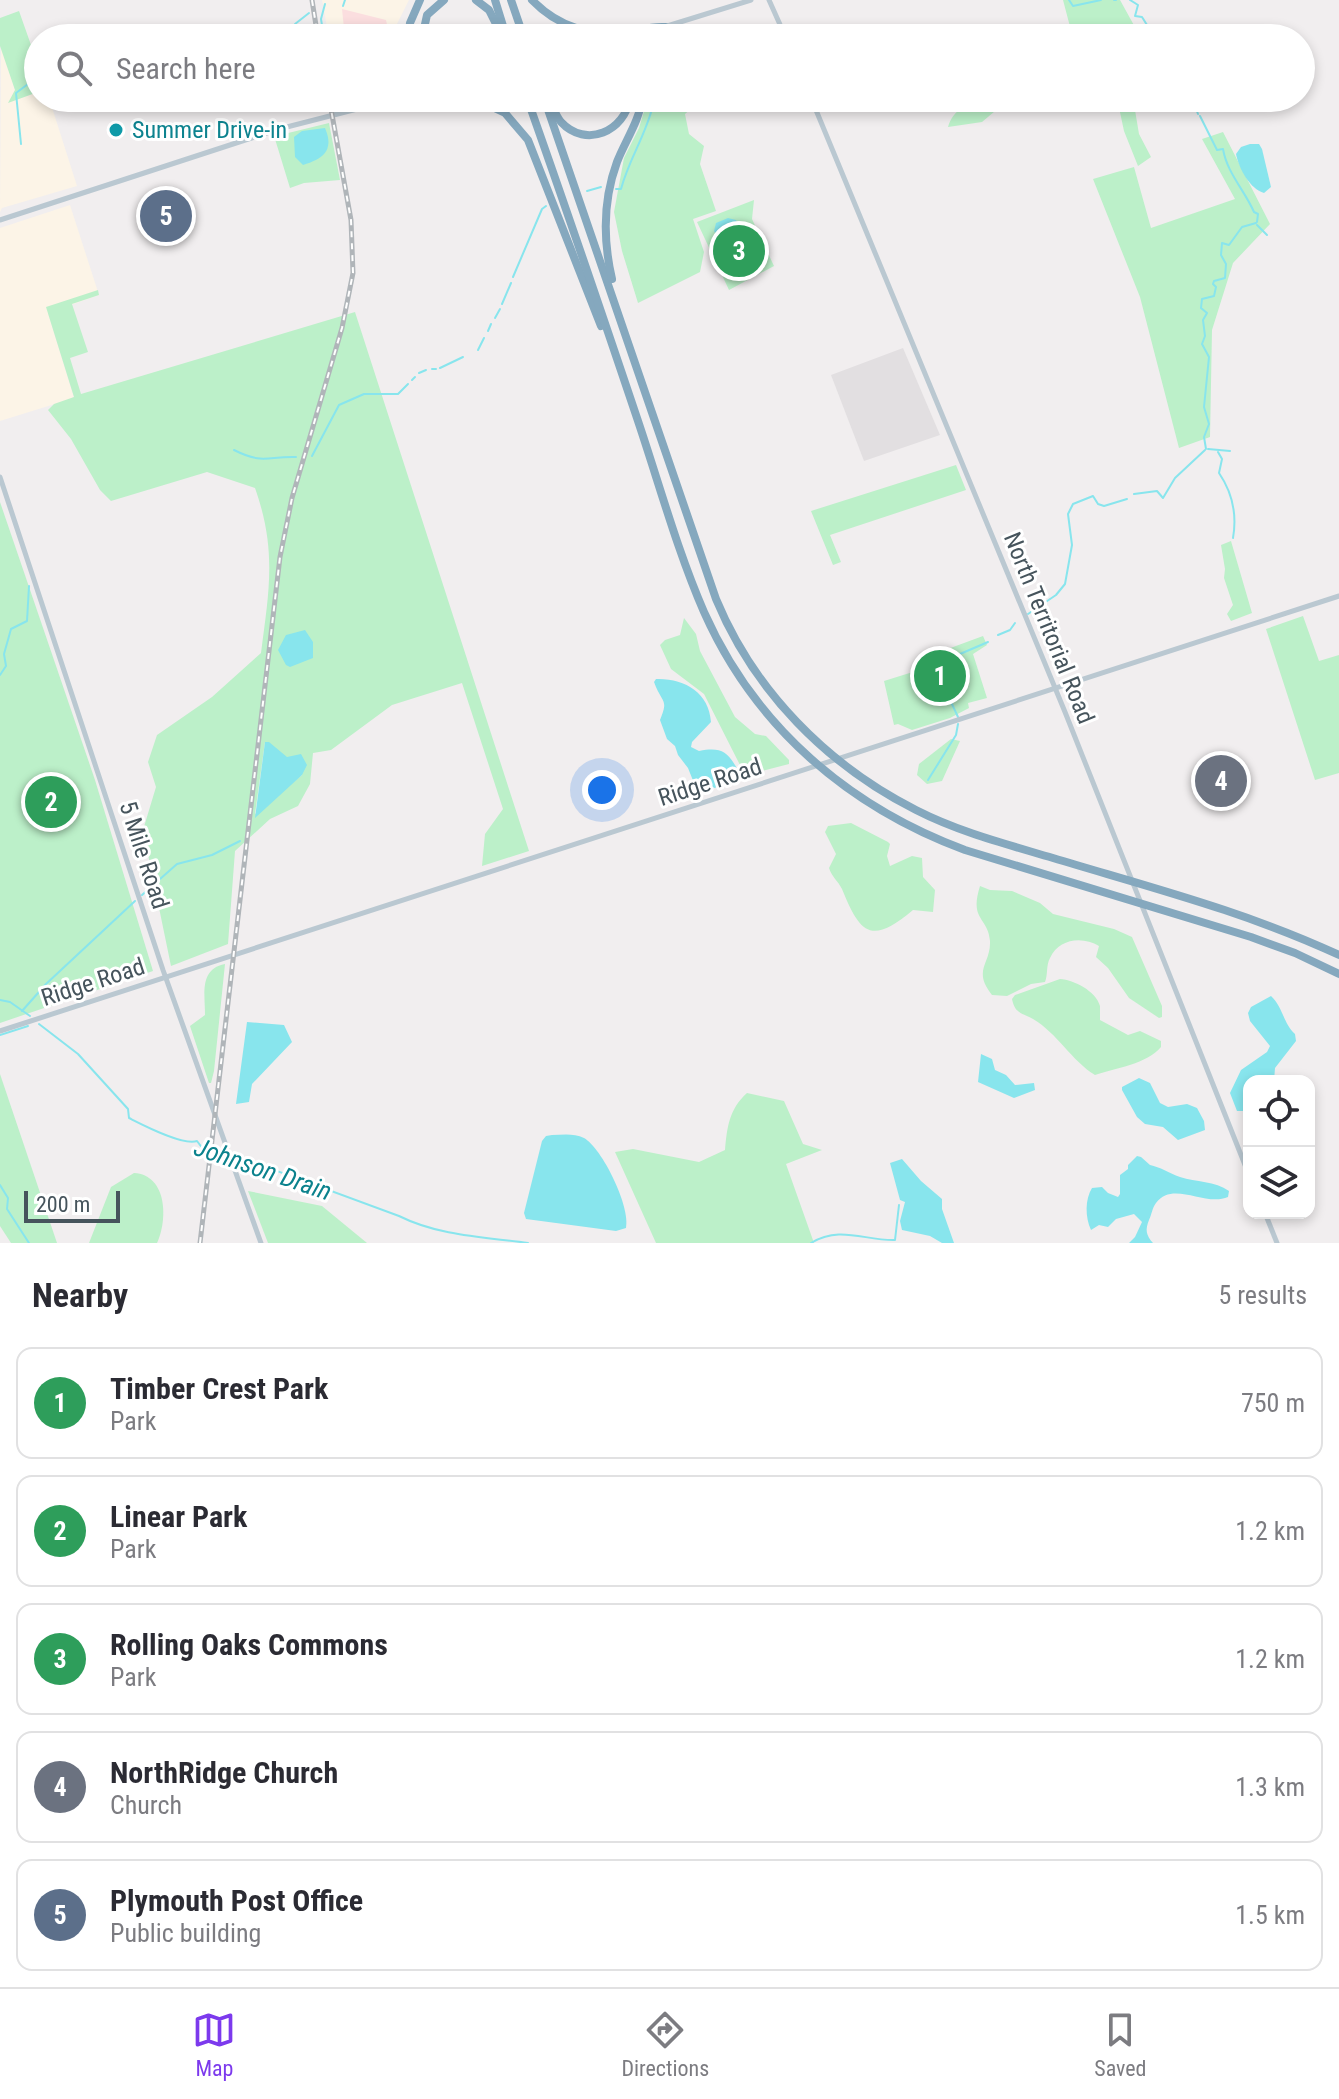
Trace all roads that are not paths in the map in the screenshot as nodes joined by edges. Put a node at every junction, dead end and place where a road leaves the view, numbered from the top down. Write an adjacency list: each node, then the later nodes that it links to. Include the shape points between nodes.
1 (420, 0): 9 (highway)
2 (444, 0): 10 (highway, via 427,15)
3 (476, 0): 11 (highway)
4 (495, 0): 12 (highway)
5 (511, 0): 13 (highway)
6 (532, 0): 14 (highway)
7 (751, 0): 15 (street)
8 (769, 0): 16 (street)
9 (410, 24)
10 (425, 24)
11 (497, 24)
12 (501, 24)
13 (519, 24)
14 (566, 24)
15 (675, 24)
16 (780, 24)
17 (345, 112): 25 (street)
18 (503, 112): 27 (highway, via 528,140)
19 (532, 112): 27 (highway)
20 (552, 112): 26 (highway)
21 (555, 112): 22 (highway, via 577,132 593,135 607,132)
22 (626, 112)
23 (639, 112): 26 (highway, via 612,180 605,228 612,277)
24 (817, 112): 30 (street, North Territorial Road)
25 (0, 220)
26 (637, 368): 31 (highway, via 727,624 769,691 835,757 902,803 959,829 1248,917)
27 (627, 389): 32 (highway, via 714,633 767,714 833,779 886,815 939,840 1251,937)
28 (0, 477): 33 (street, 5 Mile Road)
29 (1339, 596): 30 (street, Ridge Road)
30 (1055, 688): 33 (street, Ridge Road); 35 (street, North Territorial Road)
31 (1339, 955)
32 (1339, 974)
33 (166, 977): 34 (street, Ridge Road); 37 (street, 5 Mile Road)
34 (0, 1031)
35 (1243, 1160)
36 (1267, 1219): 38 (street)
37 (261, 1243)
38 (1277, 1243)

